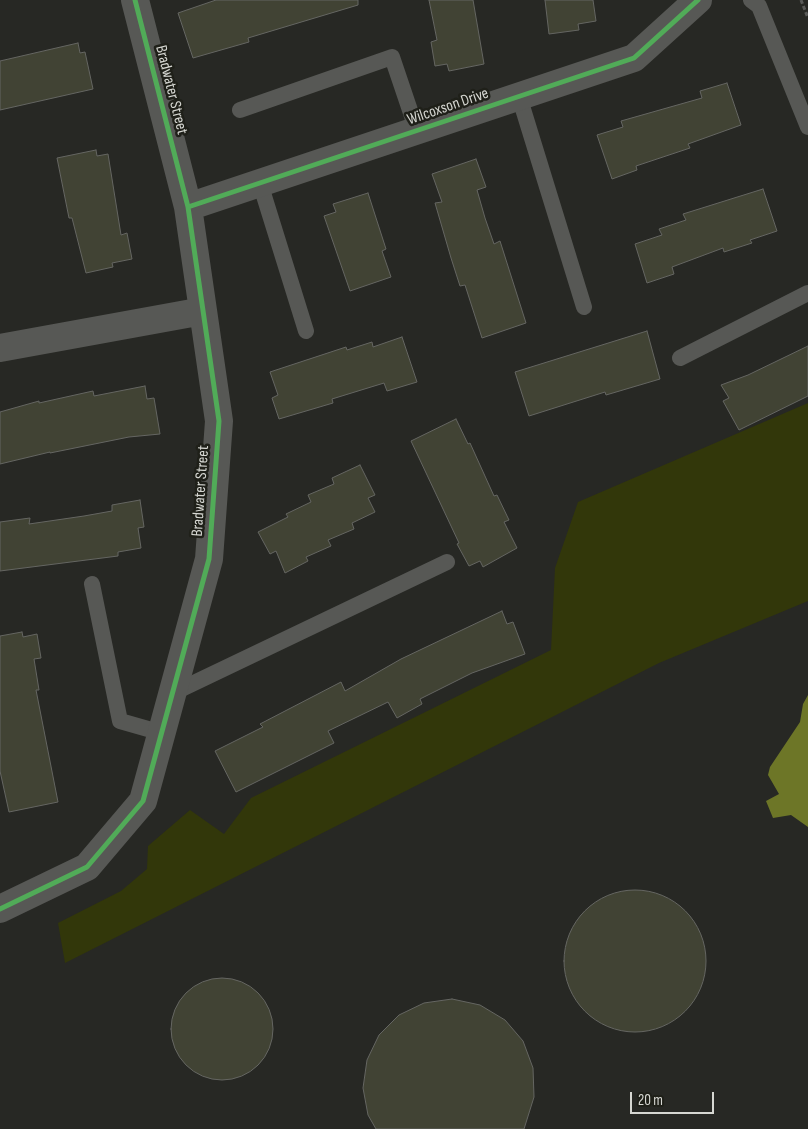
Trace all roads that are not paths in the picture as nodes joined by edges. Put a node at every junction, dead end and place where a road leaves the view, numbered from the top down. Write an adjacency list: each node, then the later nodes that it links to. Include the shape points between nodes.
1 (135, 0): 9 (street, Bradwater Street)
2 (698, 0): 4 (street, Wilcoxson Drive, via 634,58)
3 (751, 0): 6 (lane, via 759,6)
4 (519, 96): 7 (street, Wilcoxson Drive); 11 (lane)
5 (240, 110): 7 (lane, via 392,58)
6 (808, 127)
7 (417, 130): 8 (street, Wilcoxson Drive)
8 (260, 183): 9 (street, Wilcoxson Drive); 13 (lane)
9 (188, 208): 12 (street, Bradwater Street)
10 (808, 293): 15 (lane)
11 (584, 307)
12 (203, 311): 14 (street); 18 (street, Bradwater Street, via 219,421 209,559)
13 (306, 331)
14 (0, 348)
15 (680, 358)
16 (446, 562): 18 (lane)
17 (92, 584): 19 (lane, via 120,721)
18 (172, 693): 19 (street, Bradwater Street)
19 (162, 734): 20 (street, Bradwater Street, via 143,801 87,867)
20 (0, 909)

